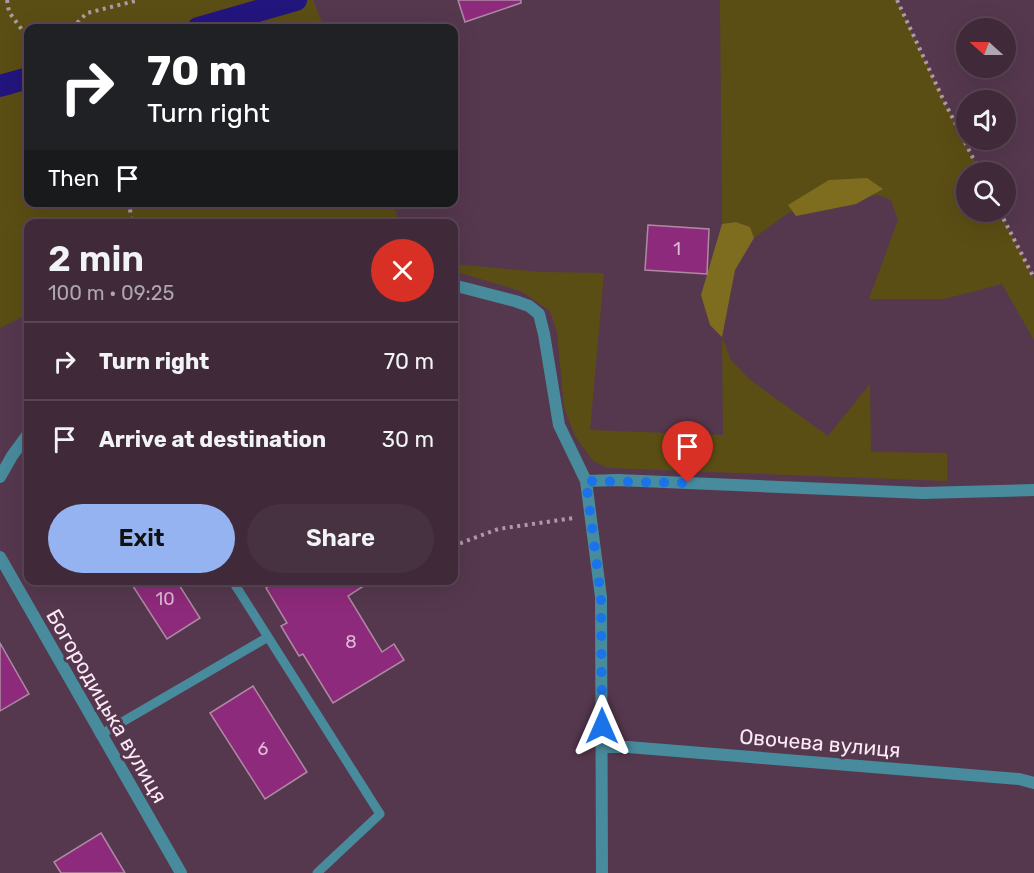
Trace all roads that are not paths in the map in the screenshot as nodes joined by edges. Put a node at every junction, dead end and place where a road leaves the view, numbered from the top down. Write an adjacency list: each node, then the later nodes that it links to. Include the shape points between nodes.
1 (458, 286): 4 (street, via 495,294 539,314 559,425)
2 (24, 440): 3 (street)
3 (0, 477)
4 (586, 481): 5 (street, via 922,493); 10 (street, via 601,597)
5 (1034, 490)
6 (0, 557): 9 (street, Богородицька вулиця)
7 (235, 585): 8 (lane)
8 (268, 637): 9 (lane); 13 (lane, via 380,814)
9 (100, 735): 12 (street, Богородицька вулиця)
10 (602, 747): 11 (street, Овочева вулиця); 14 (street)
11 (1034, 783)
12 (180, 873)
13 (317, 873)
14 (602, 873)

